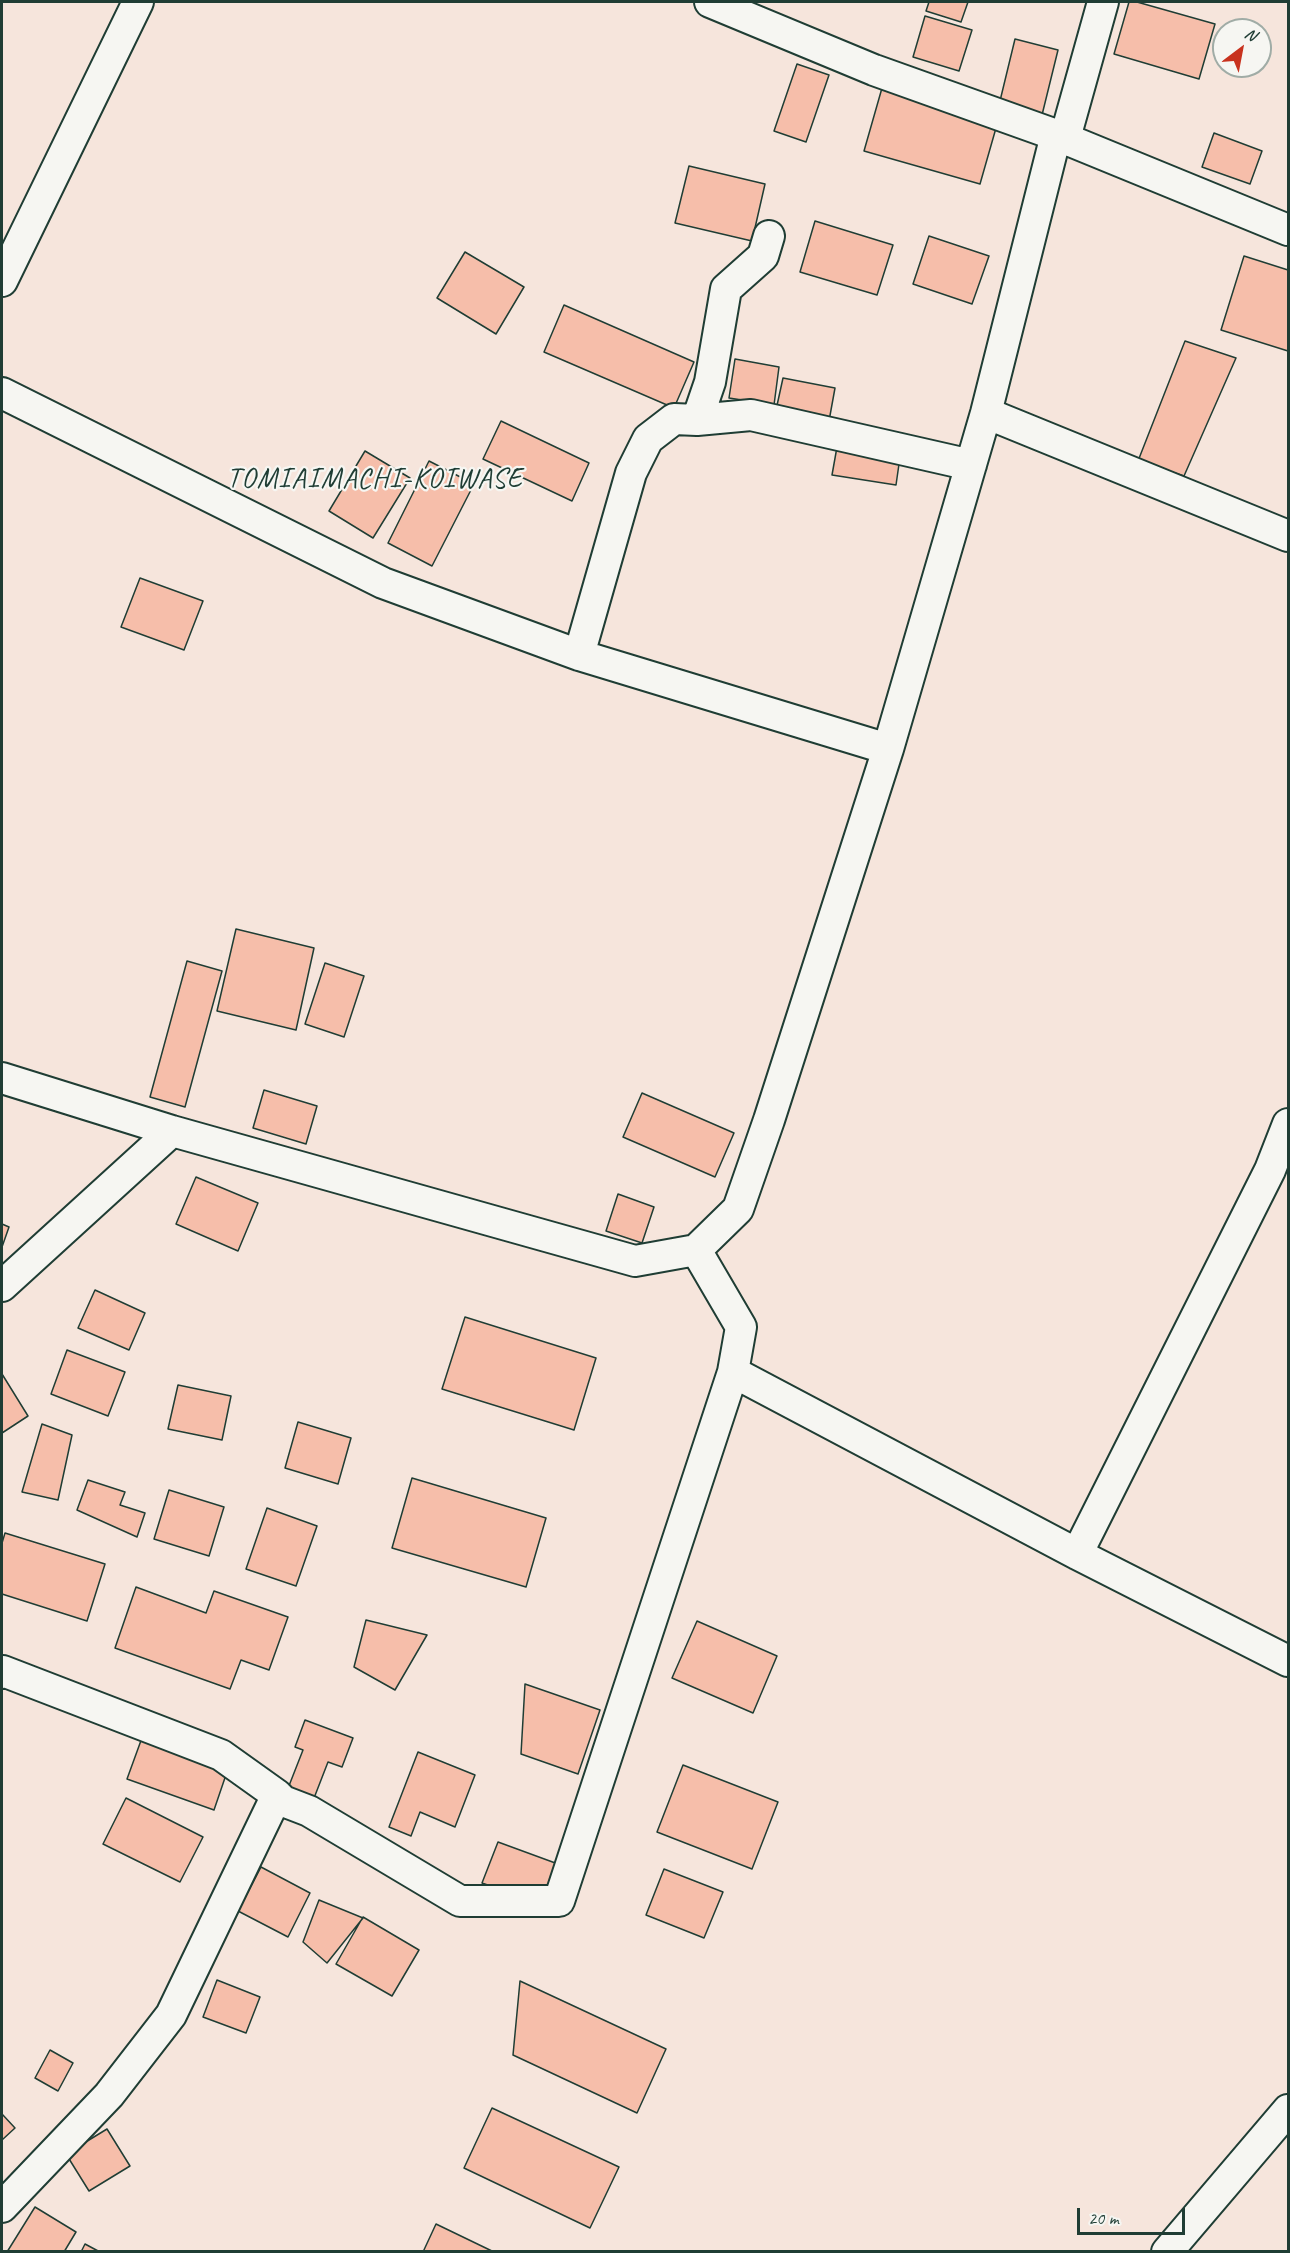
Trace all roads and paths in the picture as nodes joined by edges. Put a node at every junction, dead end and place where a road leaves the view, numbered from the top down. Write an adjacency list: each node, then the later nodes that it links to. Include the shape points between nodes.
1 (138, 2): 7 (street)
2 (710, 2): 4 (street, via 874,70)
3 (1102, 2): 4 (street)
4 (1060, 136): 5 (street); 9 (street)
5 (1288, 230)
6 (769, 236): 10 (street, via 764,256 726,289 710,382)
7 (2, 281)
8 (2, 393): 13 (street, via 383,583)
9 (986, 414): 11 (street); 12 (street)
10 (697, 420): 11 (street, via 751,415); 13 (street, via 674,419 648,439 631,473)
11 (971, 465): 14 (street)
12 (1288, 536)
13 (579, 655): 14 (street)
14 (888, 749): 18 (street, via 738,1209)
15 (2, 1078): 17 (street)
16 (1288, 1124): 21 (street, via 1270,1170)
17 (172, 1131): 18 (street, via 635,1261); 19 (street)
18 (696, 1250): 20 (street, via 741,1327)
19 (2, 1286)
20 (733, 1372): 21 (street); 24 (street, via 559,1901 460,1901)
21 (1077, 1554): 22 (street)
22 (1288, 1662)
23 (2, 1673): 24 (street, via 221,1755)
24 (277, 1795): 26 (street, via 171,2015 109,2095)
25 (1288, 2110): 27 (street)
26 (2, 2207)
27 (1167, 2252)

